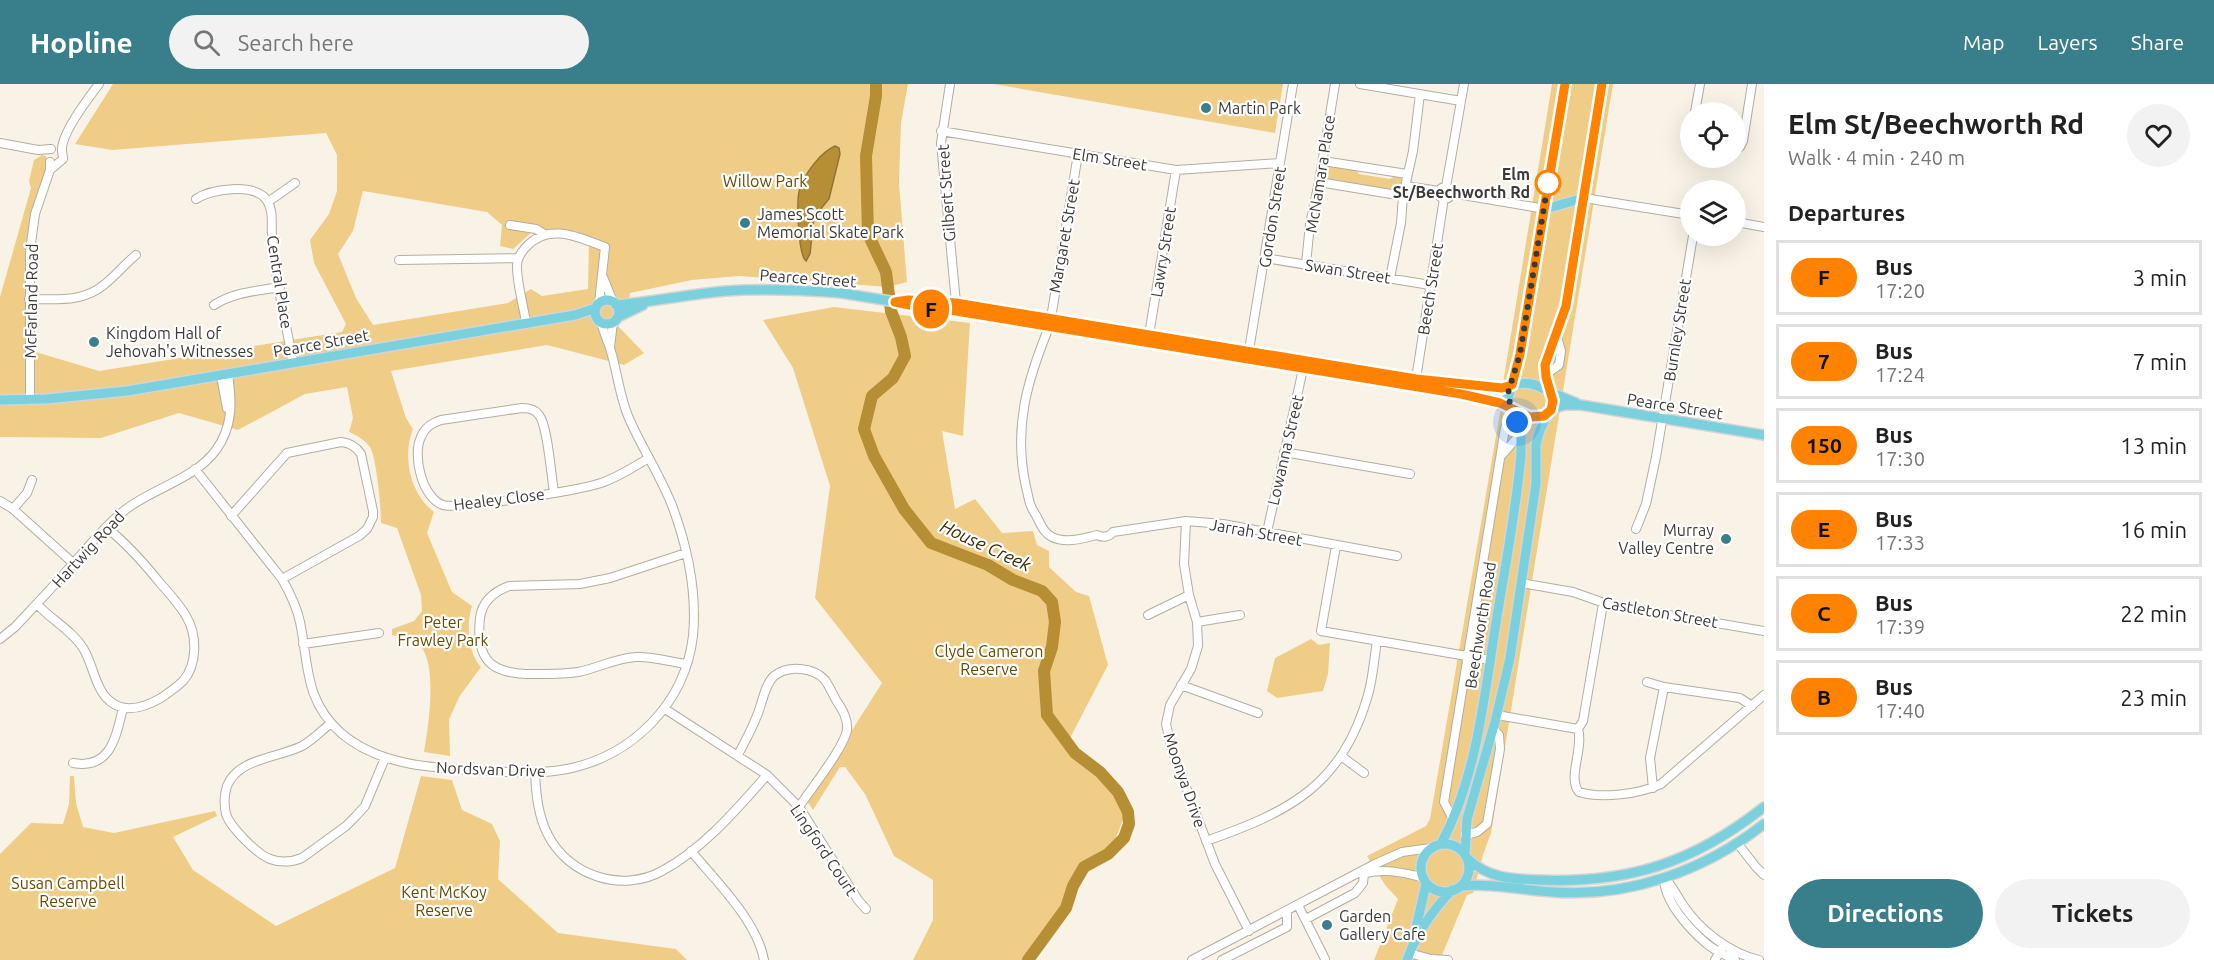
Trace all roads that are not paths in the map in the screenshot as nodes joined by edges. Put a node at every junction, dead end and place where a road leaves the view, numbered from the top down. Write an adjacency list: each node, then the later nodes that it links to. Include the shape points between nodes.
1 (99, 84): 18 (street, McFarland Road)
2 (950, 84): 15 (street, Gilbert Street)
3 (1293, 84): 20 (street, Gordon Street)
4 (1335, 84): 19 (street, McNamara Place)
5 (1360, 84): 11 (street)
6 (1464, 84): 12 (street, Beech Street)
7 (1565, 84): 31 (main road)
8 (1602, 84): 28 (main road)
9 (1700, 84): 13 (street)
10 (1752, 84): 14 (street)
11 (1420, 94): 12 (street); 22 (street)
12 (1461, 101): 26 (street, Beech Street)
13 (1697, 102)
14 (1746, 122)
15 (941, 131): 17 (street, Elm Street); 52 (street, Gilbert Street)
16 (0, 143): 18 (street)
17 (1078, 154): 21 (street, Elm Street); 57 (street, Margaret Street)
18 (53, 157): 47 (street, McFarland Road, via 32,232)
19 (1323, 161): 22 (street); 23 (street, McNamara Place)
20 (1280, 163): 21 (street, Elm Street); 40 (street, Gordon Street)
21 (1176, 170): 58 (street, Lawry Street)
22 (1407, 174): 25 (street)
23 (1319, 182): 27 (street); 42 (street, McNamara Place)
24 (295, 183): 30 (street)
25 (1406, 186): 26 (street); 27 (street)
26 (1445, 192): 31 (street); 45 (street, Beech Street)
27 (1403, 196): 44 (street)
28 (1584, 198): 31 (main road); 32 (street); 66 (main road, via 1566,306 1547,358 1545,375)
29 (196, 199): 30 (street, via 209,192 244,190 259,194)
30 (268, 202): 46 (street, Central Place)
31 (1545, 208): 65 (main road)
32 (1680, 213)
33 (1746, 224): 35 (street)
34 (510, 225): 36 (street)
35 (1764, 227)
36 (544, 234): 39 (street); 43 (street, via 566,234 605,247)
37 (1691, 246): 72 (street, Burnley Street)
38 (136, 255): 47 (street, via 105,285 84,296)
39 (518, 258): 41 (street); 56 (street)
40 (1265, 258): 42 (street, Swan Street); 60 (street, Gordon Street)
41 (399, 260)
42 (1305, 264): 44 (street, Swan Street)
43 (602, 275): 48 (street); 51 (street)
44 (1390, 278): 45 (street, Swan Street)
45 (1430, 285): 64 (street, Beech Street)
46 (280, 287): 50 (street, via 234,296); 61 (street, Central Place)
47 (29, 299): 68 (street, McFarland Road)
48 (615, 303): 49 (main road, Pearce Street); 51 (main road, via 606,300); 54 (main road, via 619,310)
49 (648, 303): 52 (main road, Pearce Street, via 760,289 806,290 895,302 916,300); 54 (main road, Pearce Street)
50 (214, 305)
51 (598, 305): 53 (main road, Pearce Street); 55 (main road)
52 (956, 307): 57 (main road, Pearce Street)
53 (574, 315): 55 (main road, Pearce Street); 56 (main road, Pearce Street)
54 (615, 319): 55 (main road, via 607,323); 59 (street, Nordsvan Drive)
55 (599, 320): 59 (street, Nordsvan Drive)
56 (526, 322): 61 (main road, Pearce Street)
57 (1050, 322): 58 (main road, Pearce Street); 60 (main road, Pearce Street); 86 (street, Jarrah Street, via 1026,389 1021,425 1027,490 1045,532 1069,540)
58 (1149, 335): 60 (main road, Pearce Street)
59 (610, 348): 78 (street, Nordsvan Drive, via 628,416)
60 (1249, 354): 62 (main road, Pearce Street)
61 (293, 363): 63 (main road, Pearce Street)
62 (1304, 365): 64 (main road, Pearce Street); 76 (street, Lowanna Street)
63 (225, 375): 68 (main road, Pearce Street, via 128,391); 79 (street, Hartwig Road, via 231,401 224,435 217,449)
64 (1415, 383): 65 (main road, Pearce Street, via 1496,389); 70 (main road, Pearce Street)
65 (1511, 385): 66 (main road, via 1529,383); 70 (main road, via 1508,398)
66 (1550, 392): 69 (main road, Pearce Street); 71 (main road)
67 (0, 400): 68 (main road, Pearce Street)
68 (30, 400)
69 (1581, 405): 71 (main road, Pearce Street); 72 (main road, Pearce Street)
70 (1512, 409): 71 (main road, via 1533,417 1544,416); 74 (main road, Beechworth Road)
71 (1550, 410): 95 (main road, Beechworth Road, via 1536,444 1536,484)
72 (1662, 418): 75 (main road, Pearce Street); 88 (street, Burnley Street, via 1646,504)
73 (1505, 428): 77 (street, Beechworth Road)
74 (1521, 433): 77 (street); 109 (main road, Beechworth Road, via 1520,474)
75 (1764, 435)
76 (1284, 452): 80 (street); 89 (street, Lowanna Street)
77 (1501, 456): 107 (street, Beechworth Road)
78 (650, 458): 82 (street, Healey Close, via 599,483); 91 (street, Nordsvan Drive, via 673,508)
79 (195, 469): 85 (street, Nordsvan Drive); 87 (street, Hartwig Road, via 135,502)
80 (1410, 474)
81 (32, 480): 84 (street)
82 (554, 492): 82 (street, Healey Close, via 452,507 440,504 429,495 421,478 419,441 429,425 441,420 522,408 535,411 544,429)
83 (0, 501): 84 (street)
84 (13, 509): 93 (street)
85 (231, 516): 94 (street, Nordsvan Drive); 94 (street, via 287,453 341,442 358,450 372,505 371,522 359,536)
86 (1186, 521): 89 (street, Jarrah Street); 96 (street, Moonya Drive, via 1184,564)
87 (106, 527): 93 (street, Hartwig Road); 116 (street, via 153,573 186,616 194,648 183,681 154,702)
88 (1636, 529)
89 (1267, 532): 90 (street, Jarrah Street)
90 (1336, 546): 92 (street, Jarrah Street); 105 (street, via 1321,632)
91 (686, 553): 110 (street, Nordsvan Drive, via 694,605 693,637); 110 (street, via 580,584 509,586 498,590 481,611 480,633 486,657 496,668 514,675 579,672 638,657)
92 (1397, 556)
93 (73, 563): 97 (street, Hartwig Road)
94 (282, 579): 106 (street, Nordsvan Drive, via 295,605)
95 (1521, 583): 98 (street, Castleton Street, via 1573,592); 108 (main road, Beechworth Road)
96 (1190, 595): 99 (street); 101 (street, Moonya Drive)
97 (37, 604): 104 (street, Hartwig Road); 116 (street, via 84,649 104,695)
98 (1603, 604): 102 (street, Castleton Street); 122 (street, via 1583,721)
99 (1148, 615)
100 (1240, 615): 101 (street)
101 (1197, 622): 112 (street, Moonya Drive, via 1197,652)
102 (1764, 631)
103 (379, 633): 106 (street)
104 (0, 639)
105 (1377, 641): 107 (street); 124 (street, via 1369,693 1356,730)
106 (303, 644): 120 (street, Nordsvan Drive, via 310,686)
107 (1468, 656): 109 (street); 133 (street, Beechworth Road, via 1444,802)
108 (1510, 658): 109 (main road); 119 (main road, Beechworth Road)
109 (1490, 660): 133 (main road, Beechworth Road, via 1476,742)
110 (686, 664): 117 (street, Nordsvan Drive)
111 (1647, 682): 113 (street)
112 (1182, 685): 118 (street); 136 (street, Moonya Drive, via 1170,705 1166,724)
113 (1664, 687): 115 (street, via 1740,699); 130 (street, via 1650,758)
114 (1764, 695): 115 (street)
115 (1752, 706): 130 (street, via 1669,779)
116 (123, 708): 126 (street, via 112,747 90,764)
117 (665, 708): 123 (street, Lingford Court); 127 (street, Nordsvan Drive, via 649,727 610,755 565,770)
118 (1258, 713)
119 (1497, 715): 121 (main road, Beechworth Road); 122 (street)
120 (331, 723): 125 (street, Nordsvan Drive, via 355,743); 125 (street, via 302,745 243,767 228,785 228,820 263,855 277,861 294,861 346,826 365,806)
121 (1494, 728): 135 (main road, Beechworth Road); 135 (street, Beechworth Road, via 1500,749 1487,825)
122 (1578, 729): 130 (street, via 1574,785 1578,792 1629,793)
123 (738, 755): 129 (street, Lingford Court); 131 (street, via 775,676 795,669 810,670 820,676 844,713 846,731)
124 (1341, 756): 128 (street); 136 (street, via 1295,802 1258,822)
125 (385, 758): 127 (street, Nordsvan Drive, via 432,767)
126 (73, 763)
127 (535, 772): 140 (street, via 538,806 548,836 577,869 608,879 638,879 664,870)
128 (1364, 773)
129 (767, 775): 131 (street, Lingford Court); 140 (street, via 728,819)
130 (1653, 788)
131 (798, 807): 150 (street, Lingford Court)
132 (1764, 807): 142 (main road, via 1722,838)
133 (1453, 819): 137 (main road, Beechworth Road)
134 (1764, 824): 138 (main road)
135 (1465, 835): 141 (main road, Beechworth Road)
136 (1206, 841): 153 (street, Moonya Drive)
137 (1441, 844): 139 (main road); 141 (main road, via 1450,845)
138 (1738, 844): 144 (street); 145 (main road)
139 (1431, 848): 146 (street, via 1402,852); 147 (main road, via 1421,861)
140 (691, 851): 158 (street, via 754,931)
141 (1467, 857): 142 (main road, via 1482,871 1495,876 1551,880 1609,878); 148 (main road, via 1469,871)
142 (1658, 867): 145 (main road)
143 (1364, 874): 146 (street); 147 (street, via 1394,871); 152 (street, via 1355,893)
144 (1764, 874)
145 (1664, 878): 148 (main road, via 1593,892 1481,885); 154 (street)
146 (1349, 879): 149 (street)
147 (1424, 880): 148 (main road, via 1438,891); 155 (main road)
148 (1456, 888): 155 (main road, via 1430,917)
149 (1298, 905): 151 (street); 152 (street)
150 (866, 909)
151 (1287, 911): 153 (street); 160 (street, via 1287,927)
152 (1306, 919): 157 (street)
153 (1248, 931): 156 (street)
154 (1722, 948): 163 (street); 164 (street); 165 (street)
155 (1409, 953): 161 (street)
156 (1202, 958): 159 (street)
157 (1325, 959)
158 (764, 960)
159 (1192, 960)
160 (1222, 960)
161 (1431, 960): 162 (street)
162 (1448, 960)
163 (1715, 960)
164 (1736, 960)
165 (1759, 960)

